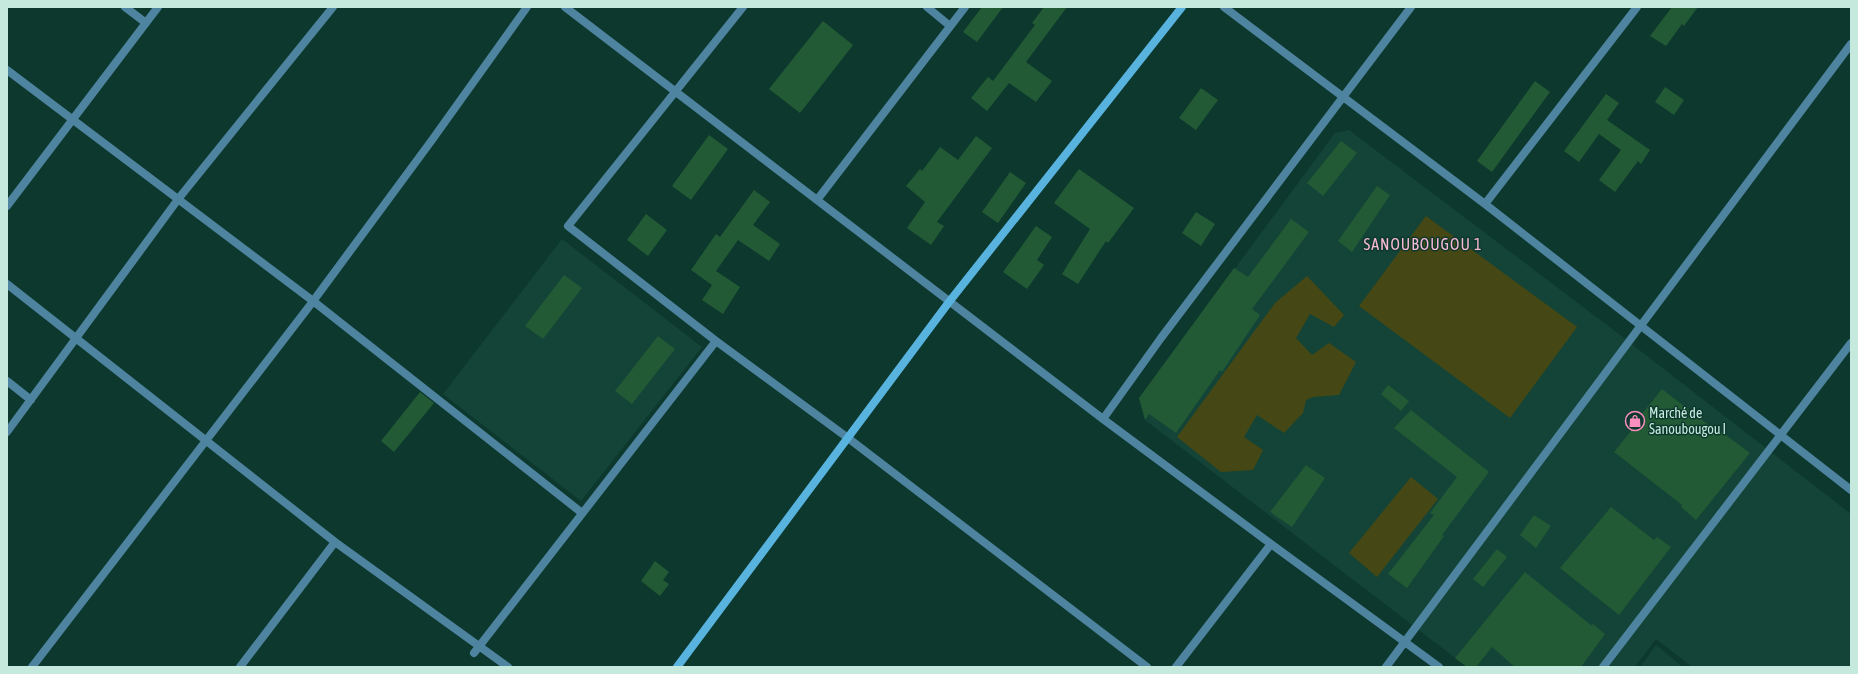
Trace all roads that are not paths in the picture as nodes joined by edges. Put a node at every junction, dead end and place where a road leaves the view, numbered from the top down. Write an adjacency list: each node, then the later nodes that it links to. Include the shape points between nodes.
1 (126, 7): 13 (street)
2 (158, 7): 13 (street)
3 (333, 7): 20 (street)
4 (527, 7): 25 (street)
5 (565, 7): 17 (street)
6 (743, 7): 17 (street)
7 (927, 7): 14 (street)
8 (965, 7): 14 (street)
9 (1182, 7): 26 (street)
10 (1224, 7): 18 (street)
11 (1411, 7): 18 (street)
12 (1637, 7): 22 (street)
13 (146, 23): 19 (street)
14 (950, 26): 21 (street)
15 (1851, 44): 27 (street)
16 (7, 70): 19 (street)
17 (675, 93): 21 (street); 29 (street, via 568,226)
18 (1343, 98): 22 (street); 33 (street, via 1161,338)
19 (73, 119): 20 (street); 23 (street)
20 (179, 198): 25 (street); 28 (street)
21 (816, 200): 26 (street)
22 (1485, 204): 27 (street)
23 (7, 206)
24 (7, 284): 28 (street)
25 (313, 301): 37 (street); 39 (street)
26 (949, 302): 33 (street); 36 (street)
27 (1640, 325): 35 (street); 42 (street)
28 (77, 339): 32 (street); 37 (street)
29 (716, 341): 36 (street); 39 (street)
30 (1851, 343): 35 (street)
31 (7, 381): 32 (street)
32 (31, 400): 34 (street)
33 (1103, 419): 41 (street)
34 (7, 432)
35 (1780, 436): 38 (street); 53 (street)
36 (848, 438): 48 (street); 49 (street)
37 (207, 440): 40 (street); 45 (street)
38 (1851, 490)
39 (582, 513): 43 (street)
40 (336, 542): 43 (street); 46 (street)
41 (1270, 544): 42 (street); 50 (street)
42 (1405, 642): 51 (street); 52 (street)
43 (480, 646): 44 (street); 47 (street)
44 (474, 653)
45 (32, 667)
46 (240, 667)
47 (508, 667)
48 (677, 667)
49 (1147, 667)
50 (1176, 667)
51 (1386, 667)
52 (1439, 667)
53 (1603, 667)

